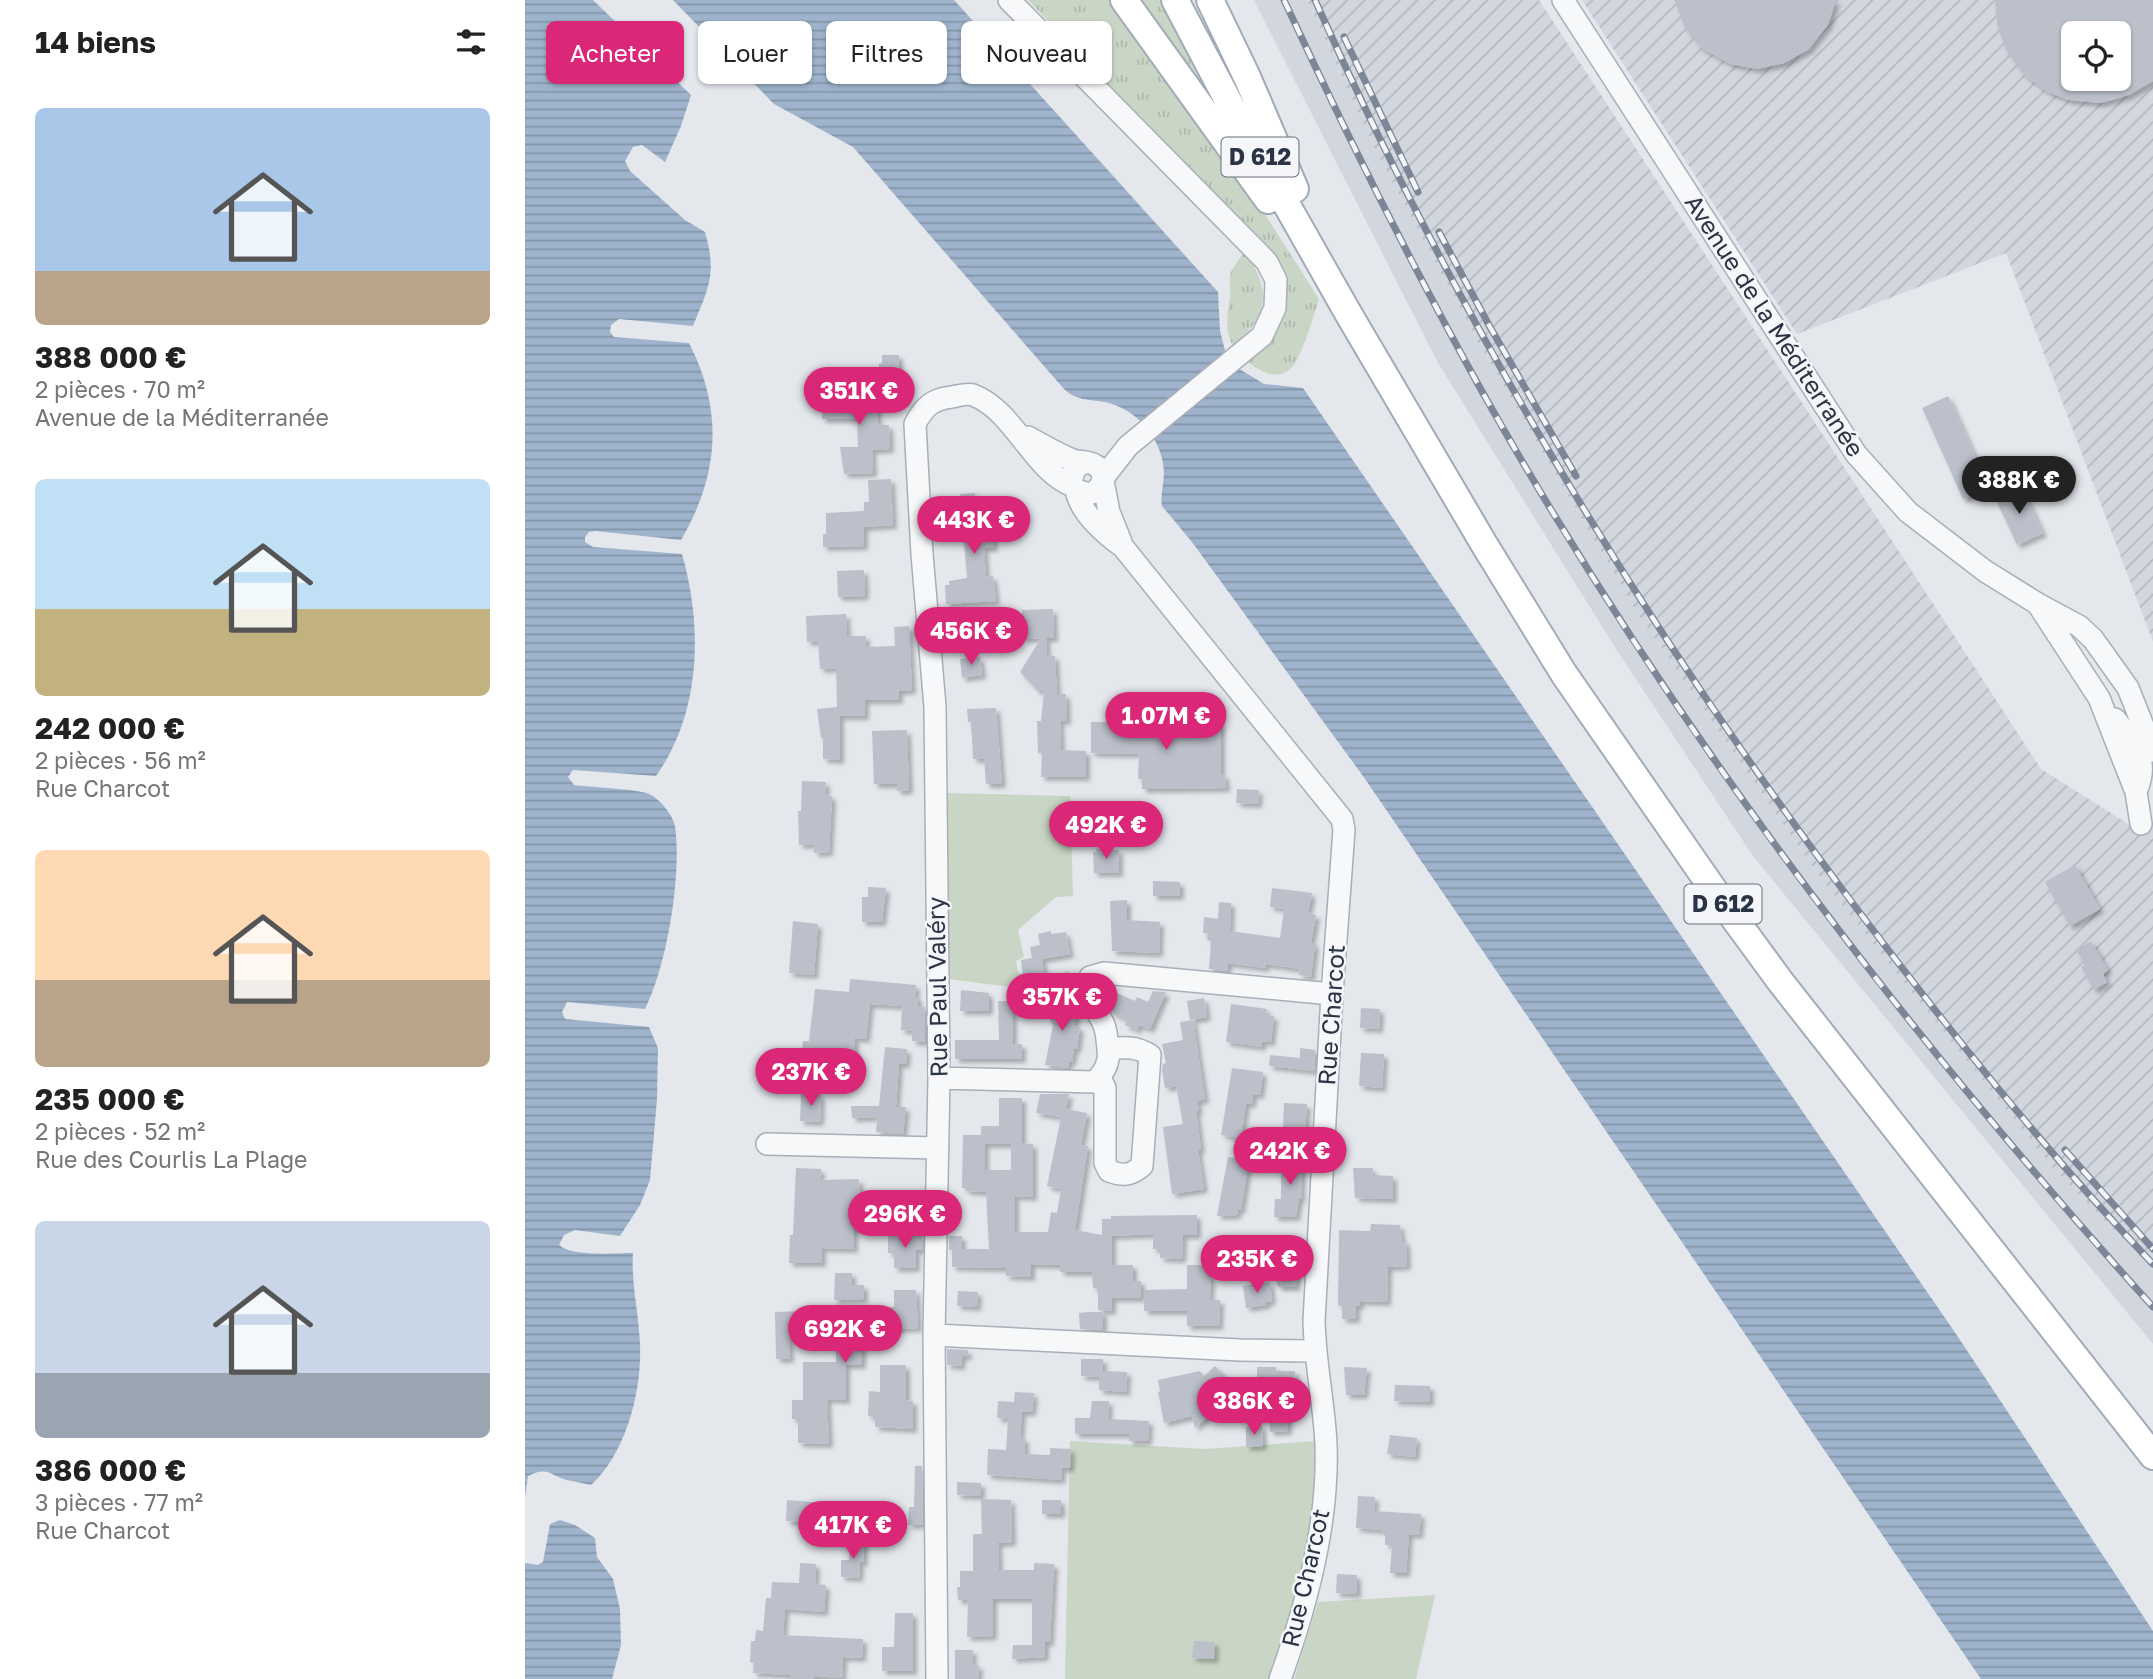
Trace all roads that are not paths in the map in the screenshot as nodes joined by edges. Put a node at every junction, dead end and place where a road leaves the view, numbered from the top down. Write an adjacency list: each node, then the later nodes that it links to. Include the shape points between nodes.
1 (1009, 0): 8 (street, via 1267,262 1276,280 1275,309 1262,336)
2 (1124, 0): 6 (main road)
3 (1175, 0): 6 (main road, D 612)
4 (1209, 0): 6 (main road)
5 (1563, 0): 11 (street, Avenue de la Méditerranée, via 1856,454 1908,512 1985,571)
6 (1348, 313): 24 (main road, D 612, via 1564,674 1720,899)
7 (1017, 431): 8 (street, Rue Paul Valéry); 9 (street, Rue Paul Valéry, via 1048,468); 19 (street, Rue Paul Valéry, via 991,405 971,394 934,400 915,424 935,707)
8 (1094, 471): 9 (street, via 1098,490 1089,495); 10 (street, Rue Charcot)
9 (1074, 488): 10 (street, Rue Charcot, via 1079,502)
10 (1123, 547): 16 (street, Rue Charcot, via 1342,819 1345,844)
11 (2038, 604): 12 (street, Avenue de la Méditerranée); 13 (street, Avenue de la Méditerranée, via 2093,639 2128,688)
12 (2099, 698): 13 (street, Avenue de la Méditerranée); 14 (street, Avenue de la Méditerranée)
13 (2150, 759): 14 (street, Avenue de la Méditerranée)
14 (2136, 792): 15 (street, Avenue de la Méditerranée)
15 (2141, 824)
16 (1332, 994): 17 (street, via 1104,974 1090,977 1087,992 1105,1028); 23 (street, Rue Charcot)
17 (1108, 1049): 18 (street); 18 (street, via 1141,1049 1150,1055 1142,1166 1133,1173 1109,1171 1105,1163 1105,1088)
18 (1100, 1077): 19 (street, via 1084,1084)
19 (939, 1078): 21 (street, Rue Paul Valéry)
20 (767, 1144): 21 (street)
21 (938, 1148): 22 (street, Rue Paul Valéry)
22 (934, 1335): 23 (street); 25 (street, Rue Paul Valéry)
23 (1315, 1351): 26 (street, Rue Charcot, via 1326,1441 1326,1485 1306,1595)
24 (2153, 1457)
25 (937, 1679)
26 (1280, 1679)

